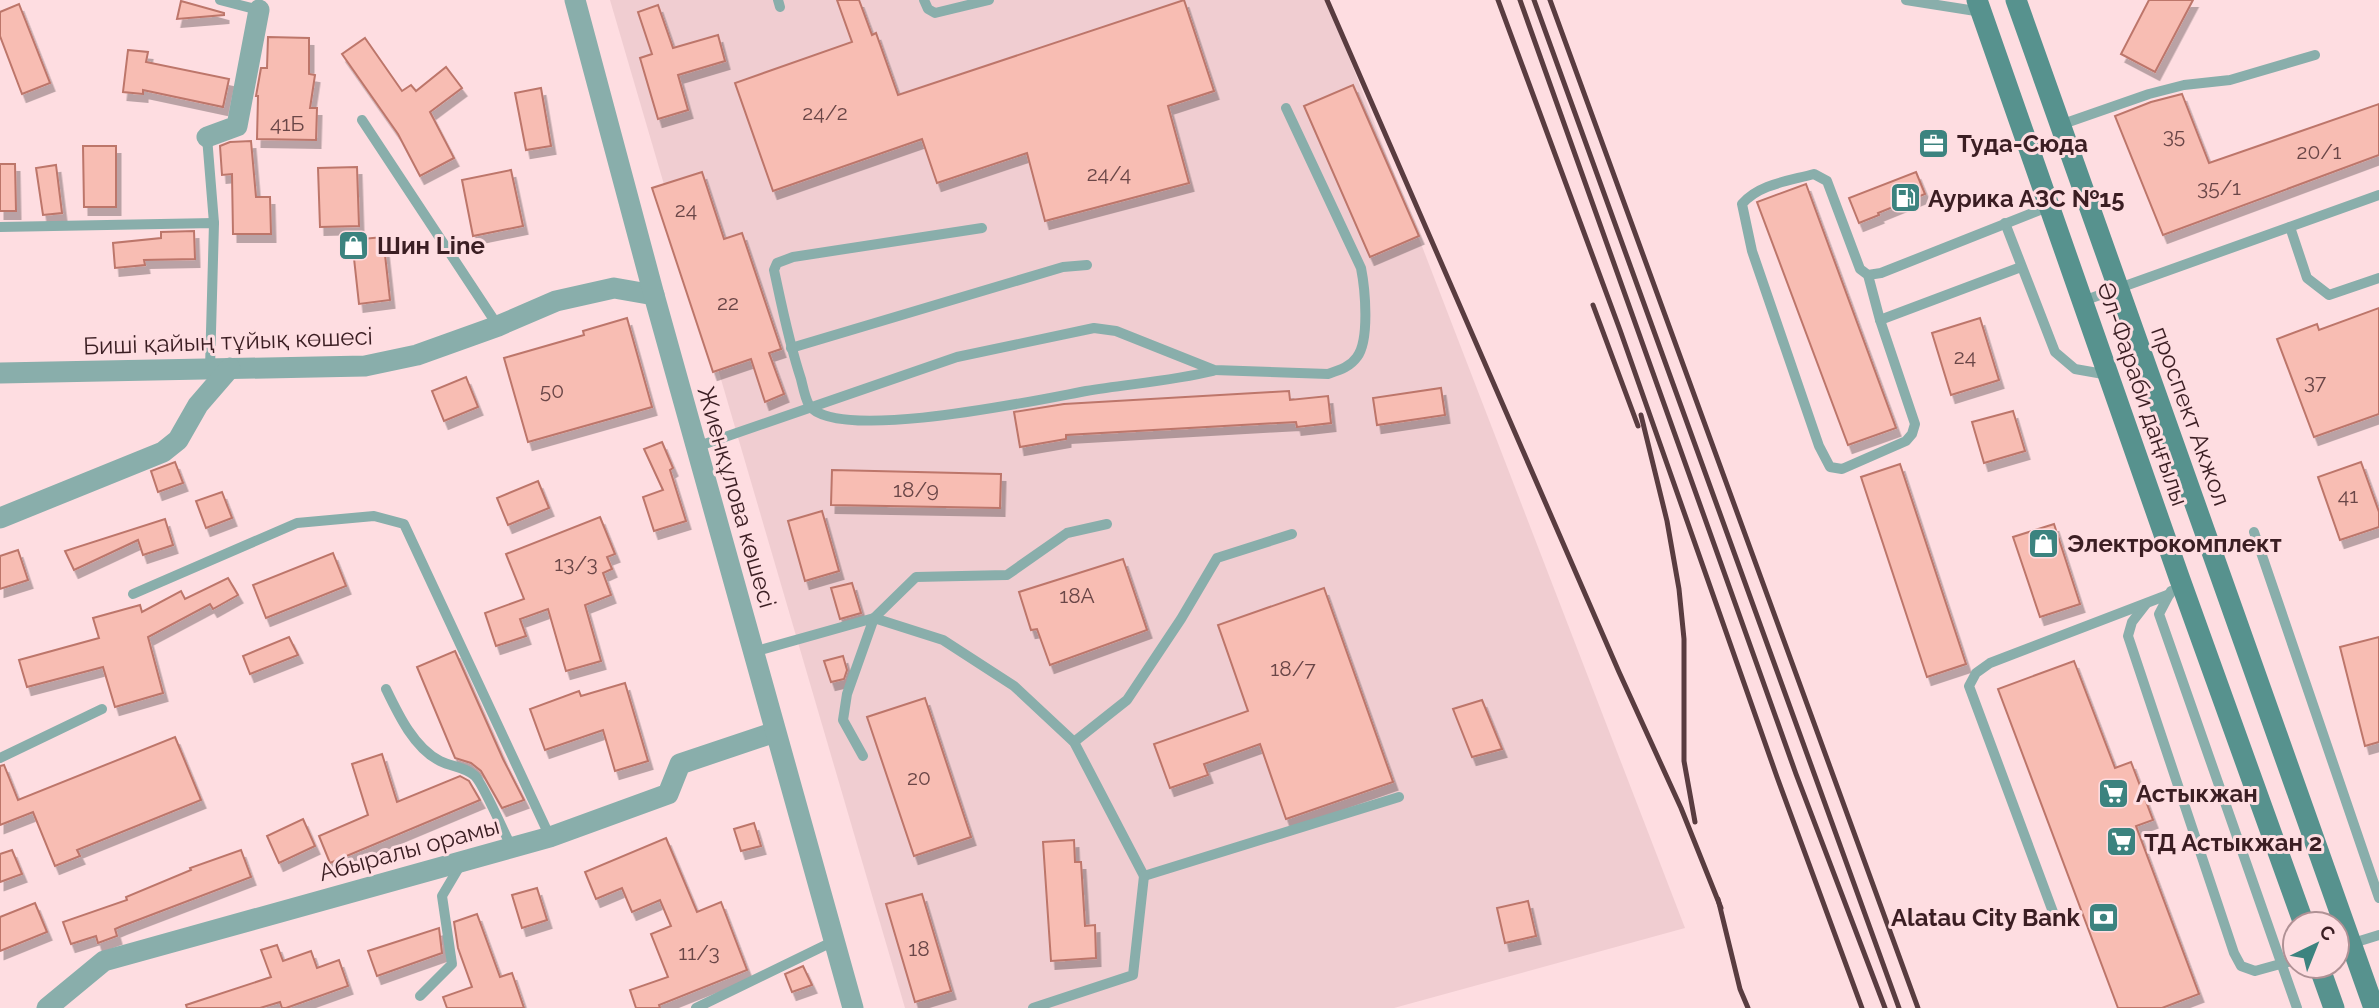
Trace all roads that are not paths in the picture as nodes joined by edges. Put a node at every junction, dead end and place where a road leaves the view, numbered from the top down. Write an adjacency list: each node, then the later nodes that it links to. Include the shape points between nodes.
1 (220, 0): 8 (lane)
2 (575, 0): 26 (street, Жиенқұлова көшесі)
3 (924, 0): 4 (lane, via 935,13)
4 (989, 0)
5 (1906, 0): 7 (lane)
6 (2016, 0): 12 (main road, проспект Акжол)
7 (1980, 6): 15 (main road, Әл-Фараби даңғылы)
8 (259, 10): 13 (street, via 237,125)
9 (2315, 55): 12 (lane, via 2230,80 2149,94)
10 (1286, 108): 32 (lane, via 1361,268 1366,293 1362,346 1345,369 1328,374)
11 (362, 120): 29 (lane)
12 (2060, 125): 25 (main road, проспект Акжол)
13 (207, 137): 16 (lane)
14 (2379, 195): 18 (lane)
15 (2050, 206): 17 (lane); 27 (main road, Әл-Фараби даңғылы)
16 (214, 223): 19 (lane); 31 (lane)
17 (2005, 223): 22 (lane); 23 (lane)
18 (2290, 227): 24 (lane, via 2308,278 2329,295); 25 (lane)
19 (0, 228)
20 (982, 228): 30 (lane, via 777,263 774,270)
21 (1087, 265): 30 (lane, via 1063,267)
22 (2021, 267): 28 (lane); 34 (lane, via 2055,352 2075,369)
23 (1868, 275): 28 (lane); 28 (lane, via 1860,269 1827,181 1814,174 1762,189 1742,204 1752,251 1830,467 1842,468 1906,441 1912,434 1915,424)
24 (2379, 278)
25 (2118, 288): 27 (lane); 59 (main road, проспект Акжол)
26 (654, 295): 29 (street, Биші қайың тұйық көшесі, via 614,288 556,301); 36 (street, Жиенқұлова көшесі)
27 (2083, 301): 34 (main road, Әл-Фараби даңғылы)
28 (1880, 320)
29 (498, 326): 31 (street, Биші қайың тұйық көшесі, via 417,355 365,366)
30 (791, 348): 35 (lane)
31 (220, 368): 33 (street, Биші қайың тұйық көшесі); 37 (street, via 178,440 163,452)
32 (1214, 370): 35 (lane, via 956,415 841,420); 35 (lane, via 1116,331 1094,328 957,357)
33 (0, 373)
34 (2109, 375): 41 (main road, Әл-Фараби даңғылы)
35 (809, 406): 36 (lane)
36 (696, 447): 45 (street, Жиенқұлова көшесі)
37 (0, 518)
38 (1107, 524): 44 (lane, via 1067,533 1007,575 916,577)
39 (2254, 532): 57 (lane)
40 (1292, 534): 49 (lane, via 1217,558 1127,700)
41 (2174, 585): 43 (lane); 58 (main road, Әл-Фараби даңғылы); 65 (lane, via 2159,614)
42 (133, 594): 53 (lane, via 297,523 374,516 404,524)
43 (2148, 602): 60 (lane, via 1990,663 1976,673 1969,686); 66 (lane, via 2132,622 2128,636 2234,953 2241,965 2255,971)
44 (874, 618): 45 (lane); 49 (lane, via 943,640 1014,686); 50 (lane, via 847,694 843,720)
45 (753, 652): 48 (street, Жиенқұлова көшесі)
46 (386, 689): 54 (lane, via 401,720 423,747 478,780)
47 (102, 709): 51 (lane)
48 (775, 732): 53 (street, Абыралы орамы, via 680,764 668,794); 62 (street, Жиенқұлова көшесі)
49 (1074, 742): 56 (lane)
50 (863, 756)
51 (0, 758)
52 (1399, 797): 56 (lane)
53 (550, 837): 54 (street, Абыралы орамы)
54 (512, 848): 55 (street, Абыралы орамы)
55 (462, 862): 69 (lane, via 442,896 452,964); 70 (street, Абыралы орамы, via 104,961)
56 (1144, 876): 73 (lane, via 1133,975)
57 (2379, 898)
58 (2299, 910)
59 (2332, 910)
60 (2053, 912)
61 (2379, 935): 63 (lane)
62 (834, 941): 71 (lane); 72 (street, Жиенқұлова көшесі)
63 (2351, 944)
64 (2351, 960): 76 (main road, проспект Акжол)
65 (2281, 961)
66 (2281, 964)
67 (2288, 980): 74 (lane)
68 (2324, 980): 75 (main road)
69 (420, 996)
70 (47, 1008)
71 (696, 1008)
72 (853, 1008)
73 (1033, 1008)
74 (2298, 1008)
75 (2334, 1008)
76 (2374, 1008)

